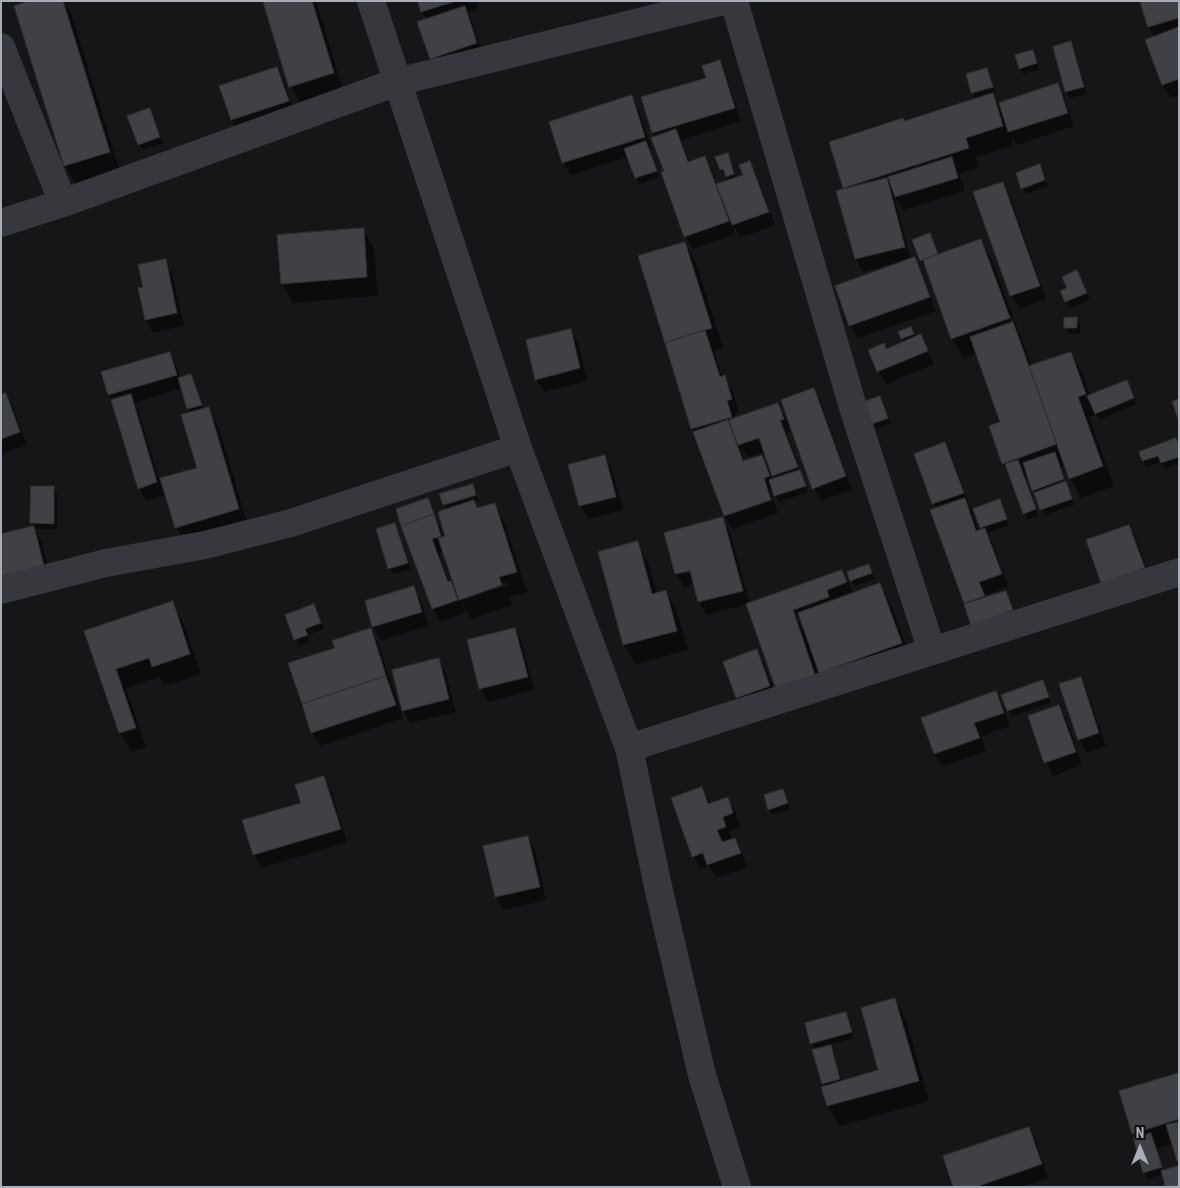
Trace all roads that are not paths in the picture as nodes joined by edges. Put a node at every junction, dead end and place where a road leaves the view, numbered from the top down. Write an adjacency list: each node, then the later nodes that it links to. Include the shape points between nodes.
1 (371, 1): 5 (street)
2 (724, 1): 5 (street)
3 (734, 1): 11 (street, via 854,414)
4 (1, 47): 6 (street)
5 (397, 82): 6 (street); 8 (street)
6 (63, 203): 7 (street)
7 (1, 223)
8 (518, 448): 10 (street, via 291,523 205,545 106,563); 12 (street)
9 (1179, 572): 11 (street)
10 (1, 590)
11 (932, 651): 12 (street)
12 (629, 748): 13 (street, via 702,1075)
13 (737, 1187)

